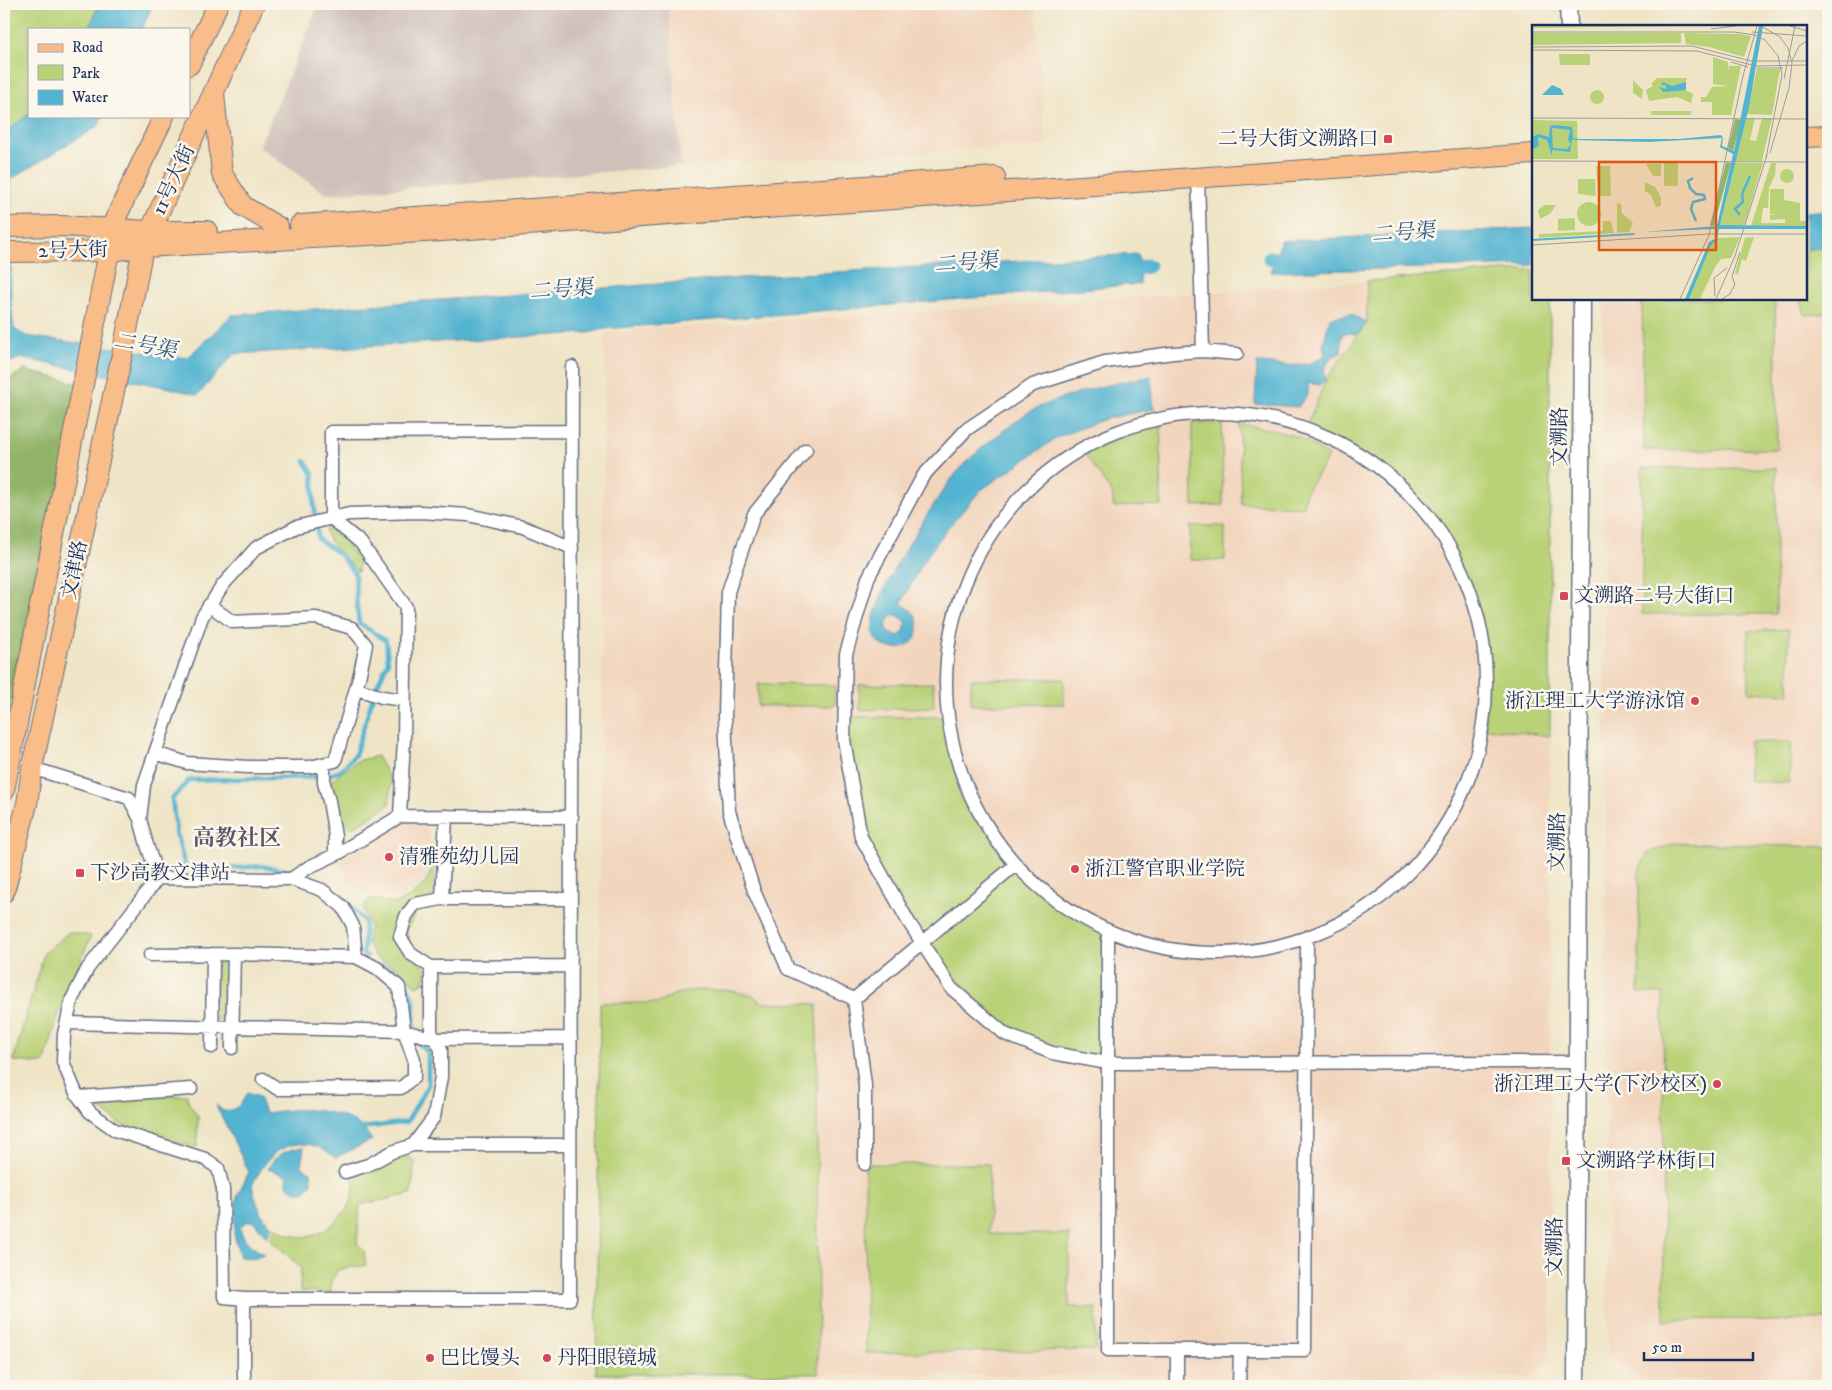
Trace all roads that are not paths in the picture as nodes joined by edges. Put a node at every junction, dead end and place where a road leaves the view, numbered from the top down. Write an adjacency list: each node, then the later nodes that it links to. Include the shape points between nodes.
1 (218, 4): 5 (main road)
2 (254, 4): 6 (main road, 11号大街)
3 (1568, 4): 4 (street)
4 (1569, 25)
5 (190, 63)
6 (214, 92): 16 (main road, via 222,174 243,206); 18 (main road, 11号大街)
7 (163, 118): 17 (main road, 11号大街)
8 (1828, 126): 9 (main road)
9 (1807, 127)
10 (1828, 136): 11 (main road)
11 (1807, 137)
12 (1532, 142): 16 (main road)
13 (1532, 154): 14 (main road)
14 (1198, 177): 18 (main road, via 442,231); 22 (street)
15 (4, 227): 17 (main road, 2号大街)
16 (278, 227): 18 (main road)
17 (111, 228): 18 (main road, 2号大街); 19 (main road, 11号大街)
18 (146, 239): 19 (main road, 2号大街); 34 (main road, 文津路)
19 (110, 251): 20 (main road, 2号大街); 35 (main road, 文津路)
20 (4, 252)
21 (1582, 300): 65 (street, 文溯路)
22 (1203, 351): 23 (street); 49 (street, via 1105,362 1033,385 967,429 923,476 868,578 846,654 844,740 861,837)
23 (1237, 354)
24 (572, 366): 25 (street)
25 (572, 431): 27 (street, via 331,432); 28 (street)
26 (806, 450): 56 (street, via 754,514 728,592 725,716 729,811 754,891 788,969)
27 (328, 519): 28 (street, via 349,514 411,512 468,516 523,527); 29 (street, via 296,527 256,548); 31 (street, via 361,543 406,607)
28 (572, 548): 38 (street)
29 (209, 605): 30 (street, via 233,622 316,618 352,628 366,645); 32 (street)
30 (361, 690): 31 (street); 33 (street, via 335,761)
31 (404, 700): 36 (street)
32 (155, 753): 33 (street, via 187,763 248,767); 39 (street, via 144,785)
33 (324, 765): 40 (street)
34 (32, 768): 39 (street, via 129,798); 44 (main road, 文津路, via 27,804)
35 (4, 791)
36 (400, 816): 37 (street); 40 (street)
37 (446, 816): 38 (street); 45 (street)
38 (572, 817): 46 (street)
39 (140, 819): 42 (street)
40 (335, 855): 43 (street)
41 (1014, 866): 47 (street, via 1073,914); 48 (street, via 971,803 947,732 944,665 962,583 1000,517 1054,464 1121,428 1178,415 1232,412 1306,427 1374,462 1429,514 1468,579 1487,652 1485,728 1462,800 1420,863 1362,912); 49 (street)
42 (158, 878): 43 (street); 57 (street, via 88,968 72,999)
43 (291, 879): 53 (street, via 322,890 344,907 353,926)
44 (4, 892)
45 (442, 899): 46 (street); 55 (street, via 415,904 406,916 400,937 411,954)
46 (570, 899): 54 (street)
47 (1108, 930): 48 (street, via 1142,944 1218,954 1293,943); 66 (street)
48 (1307, 937): 67 (street)
49 (922, 942): 56 (street); 66 (street, via 952,988 1005,1034 1052,1053)
50 (214, 954): 51 (street); 52 (street); 58 (street)
51 (234, 954): 53 (street); 59 (street)
52 (150, 955)
53 (356, 957): 60 (street, via 377,968 399,987)
54 (571, 966): 55 (street); 61 (street)
55 (432, 967): 62 (street, via 432,1032)
56 (854, 999): 73 (street, via 865,1085)
57 (67, 1022): 58 (street); 70 (street, via 64,1062)
58 (211, 1026): 59 (street); 63 (street)
59 (232, 1027): 60 (street); 64 (street)
60 (404, 1031): 62 (street); 68 (street, via 414,1059 414,1077 401,1088 278,1089)
61 (571, 1038): 62 (street); 72 (street)
62 (436, 1039): 71 (street, via 441,1049 441,1077 434,1118)
63 (212, 1047)
64 (232, 1048)
65 (1577, 1062): 67 (street); 81 (street, 文溯路)
66 (1108, 1063): 67 (street); 76 (street, via 1108,1350)
67 (1307, 1063): 77 (street, via 1305,1350)
68 (263, 1079)
69 (191, 1089): 70 (street)
70 (79, 1097): 75 (street, via 90,1112 115,1130 204,1159 218,1168 223,1189 224,1297)
71 (413, 1145): 72 (street); 74 (street)
72 (570, 1145): 75 (street, via 570,1299)
73 (865, 1164)
74 (344, 1172)
75 (244, 1299): 78 (street)
76 (1177, 1350): 77 (street); 79 (street)
77 (1240, 1350): 80 (street)
78 (244, 1386)
79 (1177, 1386)
80 (1239, 1386)
81 (1576, 1386)

